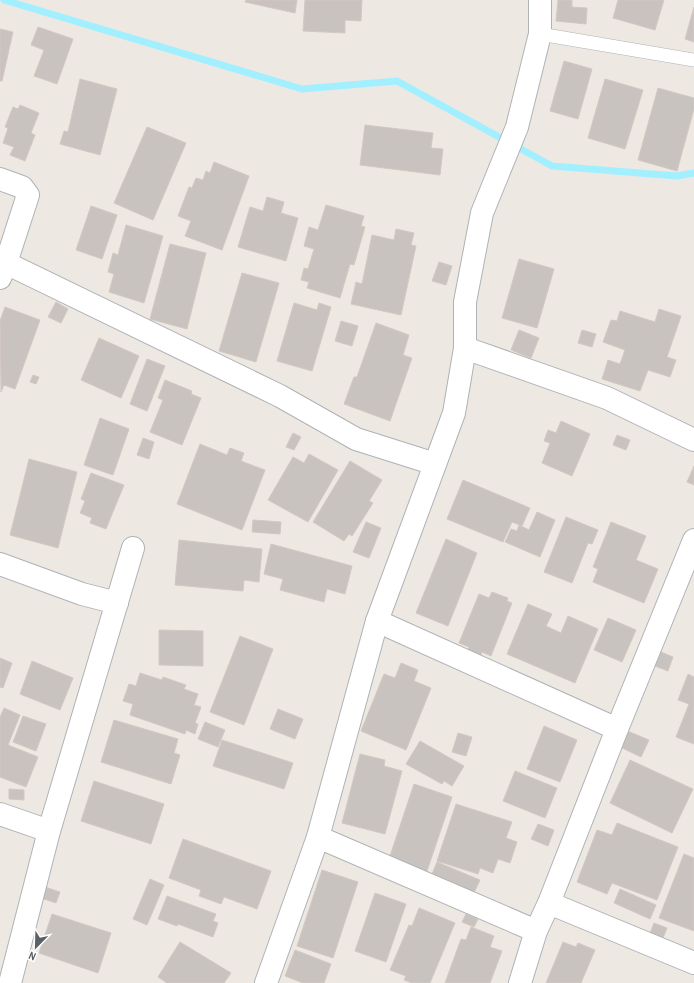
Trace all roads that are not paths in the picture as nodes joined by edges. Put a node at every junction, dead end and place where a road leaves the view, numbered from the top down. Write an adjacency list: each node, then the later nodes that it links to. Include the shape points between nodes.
1 (540, 0): 2 (street)
2 (540, 34): 3 (lane); 6 (street, via 517,127 480,220 465,302)
3 (694, 60)
4 (0, 179): 5 (street, via 22,188 28,194)
5 (3, 270): 8 (street, via 280,396 356,439)
6 (465, 348): 7 (street, via 607,398); 8 (street, via 454,413)
7 (694, 440)
8 (435, 464): 13 (street)
9 (694, 540): 14 (street)
10 (133, 548): 12 (street)
11 (0, 564): 12 (street, via 82,594)
12 (117, 603): 16 (street)
13 (377, 621): 14 (street); 17 (street)
14 (617, 729): 18 (street)
15 (0, 814): 16 (street)
16 (49, 831): 21 (street)
17 (318, 837): 19 (street); 22 (street)
18 (549, 903): 19 (street); 20 (street)
19 (536, 931): 23 (street)
20 (694, 963)
21 (10, 983)
22 (266, 983)
23 (520, 983)

